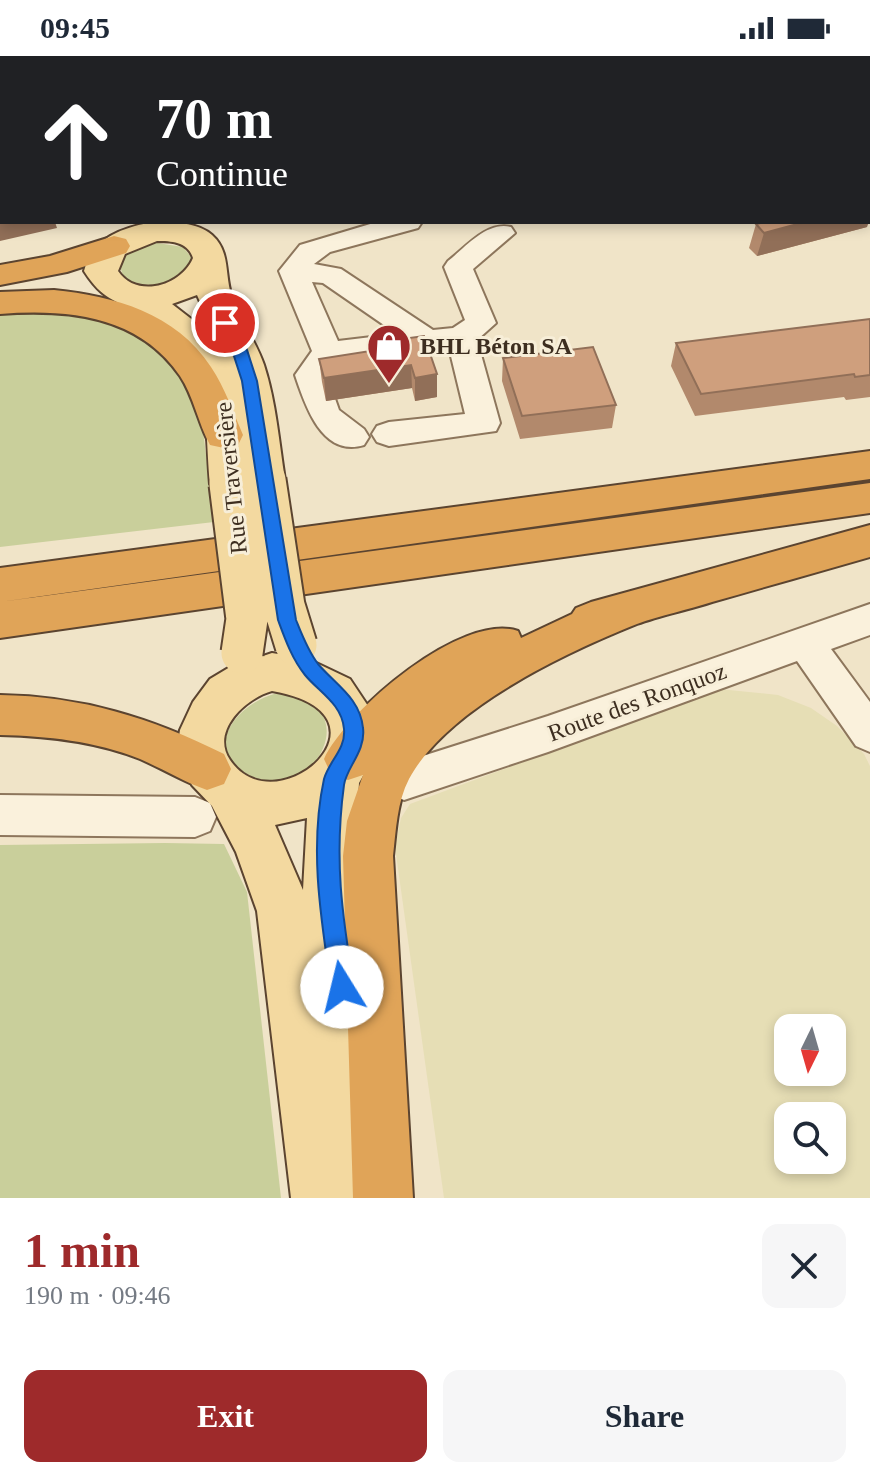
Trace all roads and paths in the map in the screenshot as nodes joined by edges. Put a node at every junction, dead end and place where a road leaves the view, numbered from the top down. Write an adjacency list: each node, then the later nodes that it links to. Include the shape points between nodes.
1 (401, 224): 5 (street, via 320,246)
2 (501, 233): 10 (street, via 458,267 481,323)
3 (128, 235): 4 (main road, via 172,231); 6 (highway, via 55,265); 8 (main road, via 106,254 101,271)
4 (203, 244): 8 (main road, via 199,279 181,290 158,296); 17 (main road, via 216,306 250,381)
5 (293, 271): 11 (street, via 331,275); 12 (street)
6 (0, 275)
7 (0, 290): 8 (highway, via 50,286)
8 (116, 292): 14 (main road, Rue Traversière, via 186,329 209,355 221,387)
9 (0, 303): 14 (highway, via 90,304 151,329 195,372)
10 (461, 337): 11 (street); 13 (street, via 485,367 484,423)
11 (428, 341): 12 (street)
12 (328, 352): 15 (street, via 311,375 325,416)
13 (389, 434)
14 (224, 435): 17 (main road, Rue Traversière)
15 (352, 437)
16 (870, 465): 19 (highway)
17 (248, 482): 27 (main road, bridge, via 284,606); 28 (main road, Rue Traversière, bridge, via 247,619 242,653)
18 (870, 498): 25 (highway)
19 (412, 530): 21 (highway); 22 (highway)
20 (870, 541): 23 (highway)
21 (0, 561)
22 (0, 585)
23 (620, 613): 31 (highway, via 459,660 413,688); 37 (highway, via 525,657 446,704 406,742 377,796 368,856)
24 (870, 619): 26 (street, Route des Ronquoz)
25 (0, 620)
26 (805, 642): 30 (street); 32 (street, Route des Ronquoz)
27 (309, 663): 28 (main road, via 298,674 252,677); 31 (main road, via 351,714 354,729)
28 (224, 695): 33 (main road, Rue Traversière, via 205,724 200,755)
29 (0, 715): 33 (highway, via 60,716 153,741)
30 (870, 734)
31 (341, 768): 33 (main road, via 308,796 293,801 270,804); 36 (main road, via 328,832 327,888)
32 (404, 781)
33 (211, 793): 34 (street); 35 (main road, Rue Traversière, via 259,845 275,880)
34 (0, 815)
35 (321, 1198)
36 (375, 1198)
37 (383, 1198)

